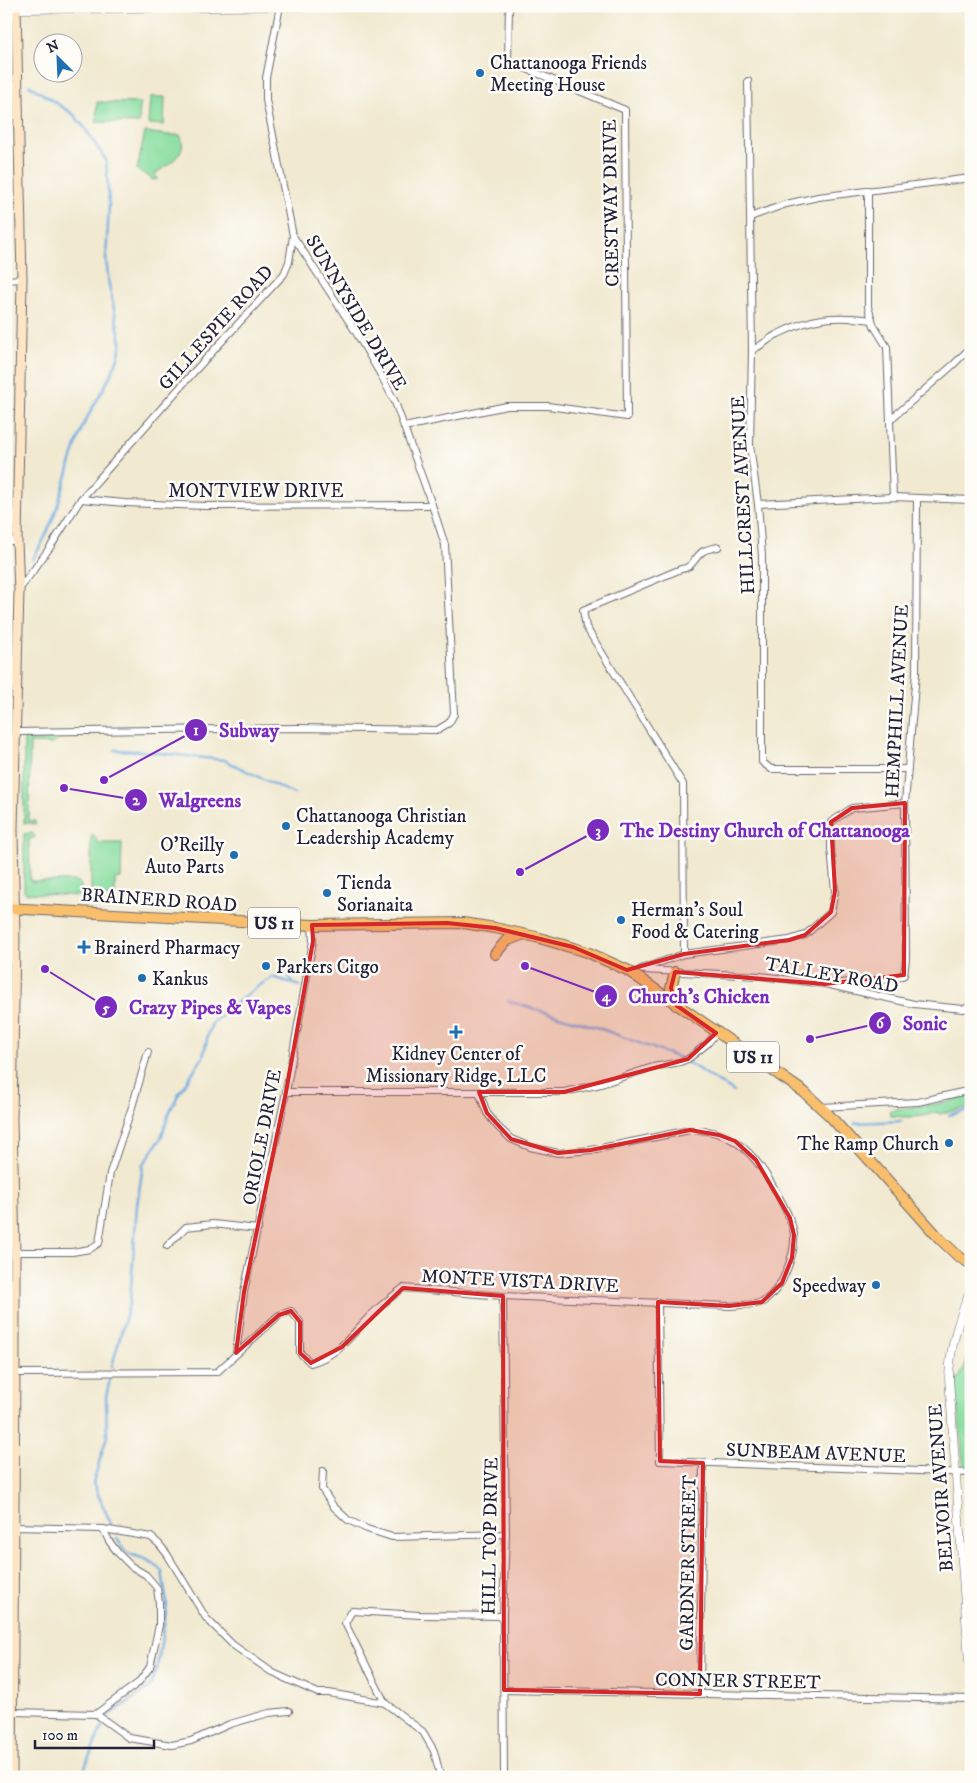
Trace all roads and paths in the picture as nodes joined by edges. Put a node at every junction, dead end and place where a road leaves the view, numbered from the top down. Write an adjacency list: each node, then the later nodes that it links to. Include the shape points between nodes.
1 (305, 6): 5 (street)
2 (509, 6): 19 (street, CRESTWAY DRIVE, via 508,61 625,110 627,417 548,406 507,406)
3 (936, 6): 6 (street)
4 (176, 7): 5 (street); 7 (street)
5 (280, 7): 12 (street, GILLESPIE ROAD, via 266,78 266,100)
6 (971, 7)
7 (13, 8): 13 (main road)
8 (748, 81): 11 (street, HILLCREST AVENUE)
9 (971, 178): 10 (street)
10 (868, 190): 11 (street, via 786,204); 15 (street, via 867,300)
11 (750, 217): 17 (street, HILLCREST AVENUE)
12 (293, 236): 19 (street, SUNNYSIDE DRIVE, via 382,377); 21 (street, GILLESPIE ROAD, via 289,262 276,285)
13 (22, 279): 14 (street); 27 (main road)
14 (6, 280)
15 (872, 320): 17 (street, via 835,317 810,320); 18 (street, via 887,347)
16 (971, 347): 18 (street)
17 (752, 350): 25 (street, HILLCREST AVENUE, via 750,445)
18 (891, 419): 20 (street)
19 (404, 427): 24 (street, SUNNYSIDE DRIVE)
20 (893, 497): 22 (street); 25 (street)
21 (81, 499): 24 (street, MONTVIEW DRIVE, via 206,506); 29 (street, GILLESPIE ROAD)
22 (917, 499): 23 (street); 31 (street, HEMPHILL AVENUE, via 916,673)
23 (971, 500)
24 (432, 504): 30 (street, SUNNYSIDE DRIVE, via 445,545 454,701 454,714 437,730 296,728)
25 (758, 504): 31 (street, HILLCREST AVENUE, via 762,556 762,762 771,769)
26 (6, 541): 27 (street)
27 (17, 541): 29 (main road)
28 (718, 547): 38 (street, via 703,551 688,568 583,610 586,627 683,784)
29 (19, 591): 30 (main road)
30 (16, 732): 33 (main road)
31 (907, 769): 32 (street, HEMPHILL AVENUE)
32 (906, 802): 38 (street, via 852,808 831,822 835,891 831,912 805,935); 42 (street, HEMPHILL AVENUE, via 904,974 895,979)
33 (10, 807): 34 (main road)
34 (10, 908): 35 (main road, BRAINERD ROAD / US 11); 53 (main road, via 15,939 12,1120)
35 (312, 925): 36 (main road, BRAINERD ROAD / US 11, via 455,923); 48 (street, ORIOLE DRIVE, via 313,942)
36 (523, 934): 37 (main road, via 506,941); 40 (main road, BRAINERD ROAD / US 11, via 573,947)
37 (495, 954)
38 (684, 954): 39 (street)
39 (641, 969): 40 (street, TALLEY ROAD); 41 (street, TALLEY ROAD)
40 (627, 970): 43 (main road, BRAINERD ROAD / US 11)
41 (675, 972): 42 (street, TALLEY ROAD, via 760,976); 43 (main road, via 671,988)
42 (825, 984): 44 (street, TALLEY ROAD, via 914,1004 963,1009)
43 (676, 1005): 45 (main road, BRAINERD ROAD / US 11)
44 (971, 1006)
45 (716, 1033): 49 (street, via 707,1044 680,1062 601,1084 564,1092); 50 (main road, BRAINERD ROAD / US 11, via 793,1084)
46 (148, 1052): 53 (street, via 110,1173 99,1243 90,1249 72,1252)
47 (971, 1090): 50 (street, via 918,1102)
48 (286, 1092): 49 (street); 51 (street, ORIOLE DRIVE)
49 (479, 1092): 58 (street, MONTE VISTA DRIVE, via 487,1113 498,1127 511,1139 530,1147 558,1153 591,1150 690,1130 705,1130 735,1141 750,1153 763,1169 790,1218 795,1248 782,1283 762,1302 729,1306)
50 (822, 1108): 54 (main road, BRAINERD ROAD / US 11, via 940,1239)
51 (258, 1229): 52 (street, via 213,1224 186,1227); 59 (street, ORIOLE DRIVE, via 244,1292)
52 (168, 1246)
53 (15, 1252): 57 (main road)
54 (971, 1264)
55 (971, 1288): 64 (street, BELVOIR AVENUE, via 956,1328 950,1361)
56 (503, 1296): 58 (street, MONTE VISTA DRIVE); 59 (street, MONTE VISTA DRIVE, via 403,1288 374,1312 342,1347 311,1363 300,1353 300,1322 291,1310 279,1315); 68 (street, HILL TOP DRIVE)
57 (10, 1297): 60 (main road)
58 (658, 1302): 61 (street, GARDNER STREET)
59 (236, 1353): 60 (street, MONTE VISTA DRIVE, via 217,1372)
60 (15, 1372): 66 (main road)
61 (660, 1461): 62 (street, SUNBEAM AVENUE)
62 (704, 1463): 64 (street, SUNBEAM AVENUE); 73 (street, GARDNER STREET)
63 (323, 1471): 68 (street, via 322,1489 333,1506 348,1520 367,1530 392,1537)
64 (955, 1473): 65 (street, SUNBEAM AVENUE); 71 (street, BELVOIR AVENUE)
65 (971, 1473)
66 (14, 1527): 67 (street); 69 (main road)
67 (103, 1530): 75 (street, via 151,1537 160,1544 206,1618 233,1644 273,1673 318,1693); 78 (street, via 118,1553 157,1588 159,1626 150,1667 138,1683)
68 (506, 1534): 70 (street, HILL TOP DRIVE)
69 (9, 1546): 77 (main road)
70 (503, 1616): 72 (street, HILL TOP DRIVE); 75 (street, via 352,1611 345,1623)
71 (971, 1689)
72 (504, 1690): 73 (street, CONNER STREET); 81 (street, HILL TOP DRIVE)
73 (700, 1694): 74 (street, CONNER STREET)
74 (971, 1699)
75 (385, 1703): 80 (street, via 423,1732 434,1751)
76 (289, 1711): 78 (street, via 269,1712 172,1745 129,1738)
77 (12, 1712): 78 (street); 79 (main road)
78 (96, 1714)
79 (12, 1777)
80 (439, 1777)
81 (504, 1777)

